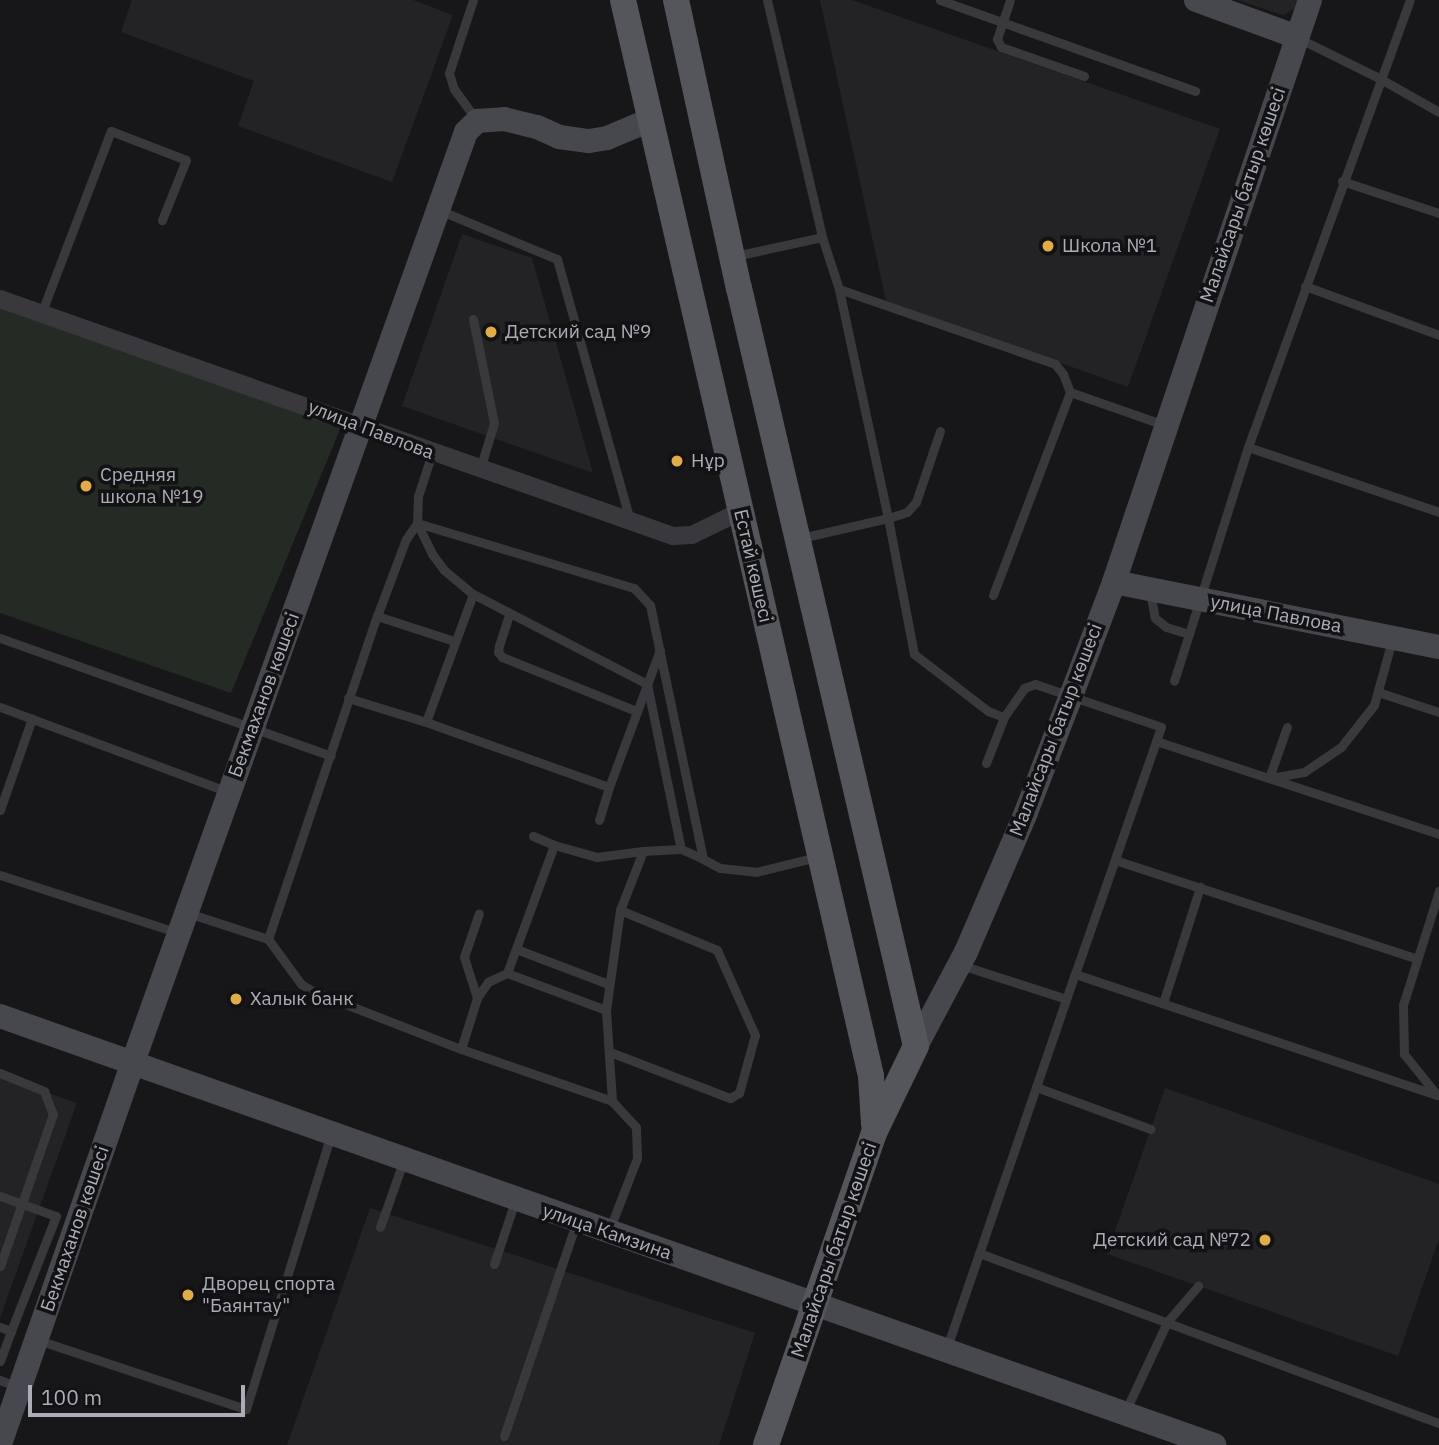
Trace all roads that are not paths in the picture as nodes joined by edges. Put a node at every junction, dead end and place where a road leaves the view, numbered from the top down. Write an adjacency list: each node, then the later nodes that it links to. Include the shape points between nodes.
1 (473, 0): 17 (lane, via 449,73 454,89)
2 (623, 0): 16 (main road, Естай көшесі)
3 (676, 0): 23 (main road)
4 (767, 0): 22 (lane)
5 (940, 0): 10 (lane)
6 (1010, 0): 10 (lane)
7 (1196, 0): 11 (street)
8 (1310, 0): 11 (street, Малайсары батыр көшесі)
9 (1410, 0): 13 (lane)
10 (1002, 22): 12 (lane, via 997,39 1001,47); 14 (lane)
11 (1297, 37): 13 (lane); 32 (street, Малайсары батыр көшесі)
12 (1084, 76)
13 (1379, 78): 15 (lane); 18 (lane)
14 (1195, 91)
15 (1439, 112)
16 (650, 120): 17 (street, via 589,141 559,137 519,121); 37 (main road, Естай көшесі)
17 (477, 121): 19 (street, Бекмаханов көшесі, via 466,132)
18 (1342, 181): 20 (lane); 24 (lane)
19 (437, 209): 31 (street, Бекмаханов көшесі); 40 (lane, via 557,259)
20 (1439, 213)
21 (162, 220): 27 (lane, via 186,159 111,131)
22 (822, 237): 23 (lane); 25 (lane)
23 (732, 256): 42 (main road)
24 (1305, 286): 29 (lane); 34 (lane)
25 (839, 289): 30 (lane, via 1055,364); 39 (lane)
26 (0, 299): 27 (street, улица Павлова)
27 (41, 314): 31 (street, улица Павлова)
28 (473, 319): 36 (lane, via 494,423)
29 (1439, 335)
30 (1070, 392): 32 (lane); 46 (lane)
31 (360, 424): 35 (street, улица Павлова); 68 (street, Бекмаханов көшесі)
32 (1164, 425): 43 (street, Малайсары батыр көшесі)
33 (940, 431): 39 (lane, via 916,502 907,512)
34 (1248, 447): 38 (lane); 47 (lane)
35 (432, 453): 36 (street, улица Павлова); 41 (lane, via 418,496)
36 (480, 469): 40 (street, улица Павлова)
37 (741, 511): 40 (street, улица Павлова, via 681,537); 82 (main road, Естай көшесі)
38 (1439, 512)
39 (888, 518): 42 (lane); 64 (lane, via 914,654 988,711)
40 (631, 521)
41 (417, 523): 45 (lane, via 444,570); 49 (lane, via 406,539); 55 (lane, via 634,588 650,605)
42 (797, 539): 103 (main road)
43 (1114, 582): 44 (street, улица Павлова); 59 (street, Малайсары батыр көшесі)
44 (1150, 591): 47 (street, улица Павлова); 50 (lane, via 1155,618 1166,628)
45 (473, 594): 48 (lane); 53 (lane)
46 (993, 595)
47 (1200, 600): 50 (lane); 51 (street, улица Павлова)
48 (509, 615): 57 (lane); 62 (lane, via 499,645 502,657)
49 (377, 616): 53 (lane); 60 (lane)
50 (1189, 634): 56 (lane)
51 (1393, 637): 54 (street, улица Павлова); 58 (lane)
52 (0, 638): 68 (lane)
53 (454, 641): 66 (lane)
54 (1439, 647)
55 (660, 650): 57 (lane); 83 (lane)
56 (1174, 681)
57 (647, 684): 62 (lane); 80 (lane)
58 (1378, 692): 63 (lane); 72 (lane, via 1374,705 1341,747 1304,772)
59 (1071, 696): 64 (lane, via 1028,684); 69 (lane, via 1160,727); 94 (street, Малайсары батыр көшесі)
60 (348, 698): 66 (lane); 70 (lane)
61 (0, 707): 65 (lane)
62 (636, 711): 73 (lane)
63 (1439, 712)
64 (1004, 717): 71 (lane)
65 (32, 718): 74 (lane); 75 (lane)
66 (426, 722): 73 (lane)
67 (1287, 727): 72 (lane)
68 (252, 728): 70 (lane); 74 (street, Бекмаханов көшесі)
69 (1156, 741): 72 (lane); 84 (lane)
70 (331, 756): 91 (lane)
71 (986, 763)
72 (1269, 778): 77 (lane)
73 (609, 787): 76 (lane)
74 (229, 792): 90 (street, Бекмаханов көшесі)
75 (0, 810)
76 (599, 820)
77 (1439, 834)
78 (533, 836): 79 (lane)
79 (554, 845): 81 (lane, via 597,858); 92 (lane)
80 (681, 849): 81 (lane); 83 (lane)
81 (643, 851): 88 (lane)
82 (819, 857): 83 (lane, via 756,872 720,868); 111 (main road, Естай көшесі, via 871,1076)
83 (703, 859)
84 (1115, 860): 86 (lane); 96 (lane)
85 (0, 875): 90 (lane)
86 (1200, 887): 93 (lane); 100 (lane)
87 (1439, 891): 93 (lane)
88 (620, 910): 97 (lane); 105 (lane, via 718,950 755,1035 739,1093 730,1098)
89 (479, 914): 98 (lane, via 464,957)
90 (182, 922): 91 (lane); 106 (street, Бекмаханов көшесі)
91 (268, 939): 104 (lane, via 301,984 312,991)
92 (516, 949): 95 (lane); 97 (lane)
93 (1417, 959): 100 (lane, via 1403,1006 1404,1054 1437,1095)
94 (960, 965): 99 (lane); 103 (street, Малайсары батыр көшесі)
95 (508, 973): 98 (lane, via 488,982); 101 (lane)
96 (1075, 974): 99 (lane); 100 (lane)
97 (608, 984): 101 (lane)
98 (477, 998): 104 (lane)
99 (1066, 999): 108 (lane)
100 (1163, 1003)
101 (606, 1010): 105 (lane)
102 (0, 1016): 106 (street, улица Камзина)
103 (916, 1046): 111 (main road, Малайсары батыр көшесі)
104 (461, 1049): 109 (lane)
105 (610, 1052): 109 (lane)
106 (133, 1062): 112 (street, улица Камзина); 117 (street, Бекмаханов көшесі)
107 (0, 1073): 116 (lane, via 37,1086 51,1102 52,1114)
108 (1036, 1087): 110 (lane); 121 (lane)
109 (612, 1101): 120 (lane, via 636,1127 638,1158)
110 (1151, 1129)
111 (874, 1133): 125 (main road, Малайсары батыр көшесі)
112 (331, 1134): 113 (street, улица Камзина); 129 (lane, via 246,1409)
113 (403, 1160): 115 (street, улица Камзина); 119 (lane)
114 (0, 1196): 116 (lane)
115 (516, 1200): 118 (street, улица Камзина); 122 (lane)
116 (24, 1204): 117 (lane); 123 (lane)
117 (66, 1220): 128 (lane); 129 (street, Бекмаханов көшесі)
118 (577, 1221): 120 (street, улица Камзина); 135 (lane)
119 (380, 1227)
120 (608, 1232): 125 (street, улица Камзина)
121 (979, 1253): 126 (lane); 130 (lane)
122 (494, 1264)
123 (0, 1266)
124 (1198, 1286): 126 (lane)
125 (815, 1306): 130 (street, улица Камзина); 137 (main road, Малайсары батыр көшесі)
126 (1167, 1322): 133 (lane); 134 (lane)
127 (0, 1327): 128 (lane)
128 (11, 1331): 131 (lane)
129 (36, 1340): 132 (street, Бекмаханов көшесі)
130 (945, 1351): 133 (street, улица Камзина)
131 (0, 1361)
132 (10, 1384): 136 (street, Бекмаханов көшесі)
133 (1124, 1414): 138 (street, улица Камзина)
134 (1439, 1423)
135 (504, 1436)
136 (0, 1444)
137 (766, 1445)
138 (1214, 1445)

